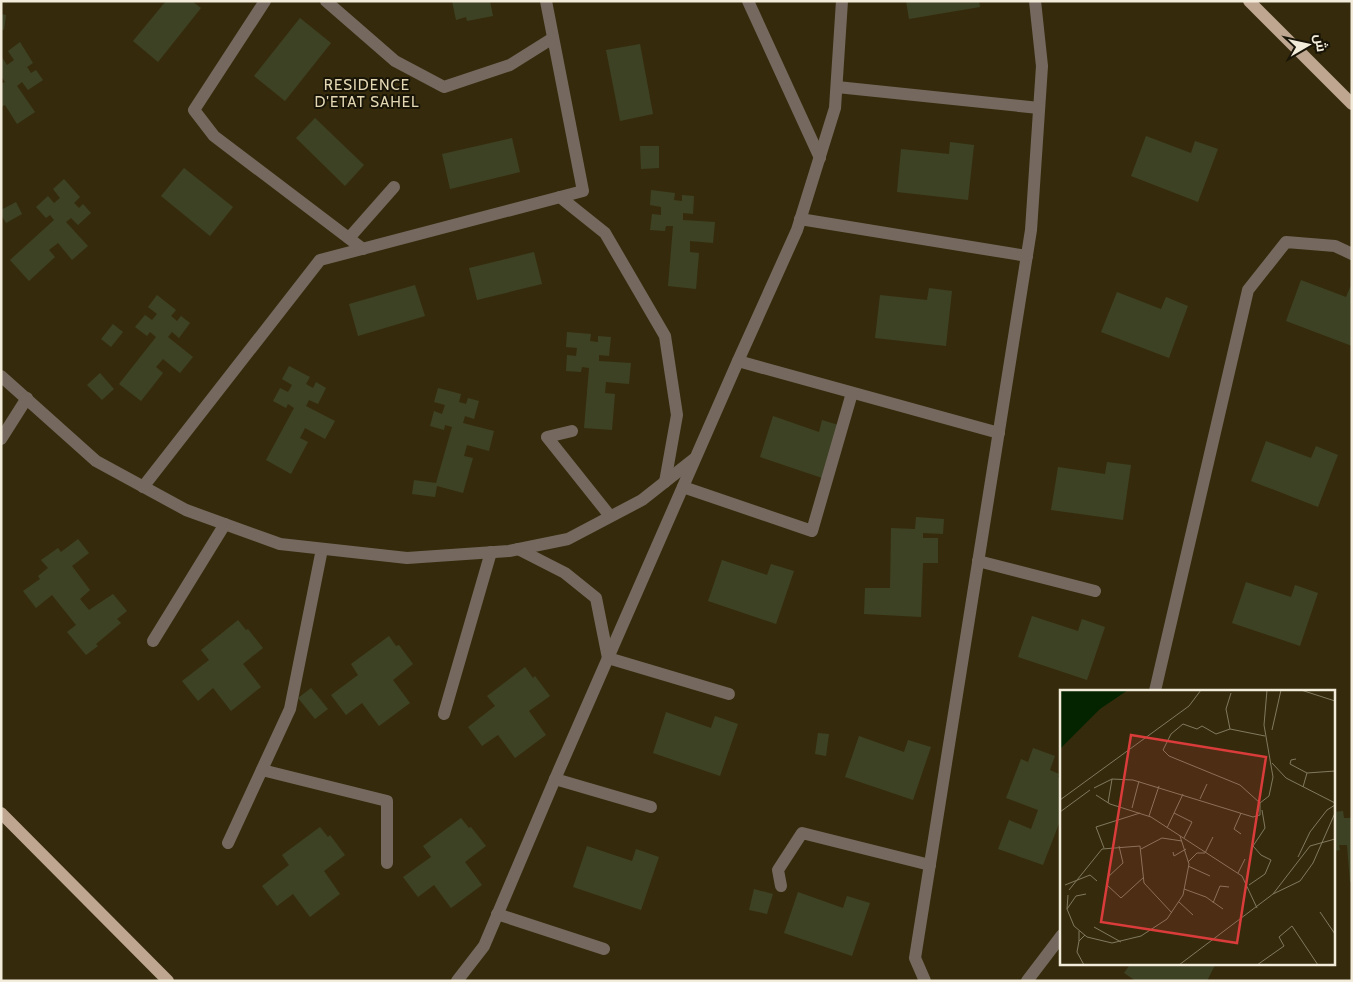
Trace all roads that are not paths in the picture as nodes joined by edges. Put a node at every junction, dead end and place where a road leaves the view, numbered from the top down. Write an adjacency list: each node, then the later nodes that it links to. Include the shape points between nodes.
1 (266, 1): 16 (street, via 194,110 214,136)
2 (326, 1): 8 (street, via 394,61 444,87 510,65)
3 (546, 1): 8 (street)
4 (748, 1): 12 (street)
5 (842, 1): 9 (street)
6 (1035, 1): 11 (street, via 1042,66)
7 (1249, 1): 10 (main road)
8 (554, 38): 14 (street, via 583,191)
9 (837, 87): 11 (street); 12 (street, via 835,108)
10 (1352, 104)
11 (1039, 108): 19 (street)
12 (820, 158): 15 (street)
13 (394, 187): 16 (street)
14 (560, 197): 17 (street); 28 (street, via 605,233 665,336 677,415)
15 (800, 219): 19 (street); 20 (street)
16 (349, 238): 17 (street)
17 (363, 249): 29 (street, via 320,260)
18 (1352, 254): 40 (street, via 1335,246 1286,242 1248,290)
19 (1027, 256): 25 (street)
20 (738, 361): 22 (street); 27 (street)
21 (1, 376): 23 (street)
22 (852, 393): 25 (street); 30 (street, via 812,531)
23 (27, 398): 26 (street); 29 (street, via 96,460)
24 (572, 432): 31 (street, via 548,436)
25 (999, 434): 36 (street)
26 (1, 439)
27 (695, 459): 28 (street); 30 (street)
28 (665, 482): 31 (street, via 642,500)
29 (143, 487): 32 (street, via 186,510)
30 (683, 487): 39 (street)
31 (610, 516): 34 (street, via 568,539)
32 (225, 524): 33 (street, via 280,544); 38 (street)
33 (322, 549): 35 (street, via 407,558); 43 (street, via 290,709)
34 (518, 549): 35 (street); 39 (street, via 565,573 596,598)
35 (491, 552): 42 (street)
36 (978, 561): 37 (street); 49 (street)
37 (1095, 591)
38 (153, 641)
39 (608, 658): 41 (street); 44 (street)
40 (1155, 690)
41 (729, 694)
42 (444, 714)
43 (262, 770): 47 (street); 48 (street, via 387,801)
44 (555, 779): 45 (street); 51 (street)
45 (651, 807)
46 (1, 813): 54 (main road)
47 (228, 844)
48 (386, 863)
49 (930, 866): 50 (street, via 802,833 778,870); 56 (street, via 915,958)
50 (781, 886)
51 (497, 914): 53 (street); 55 (street, via 484,946)
52 (1060, 939): 57 (street)
53 (604, 949)
54 (168, 981)
55 (457, 981)
56 (925, 981)
57 (1027, 981)

